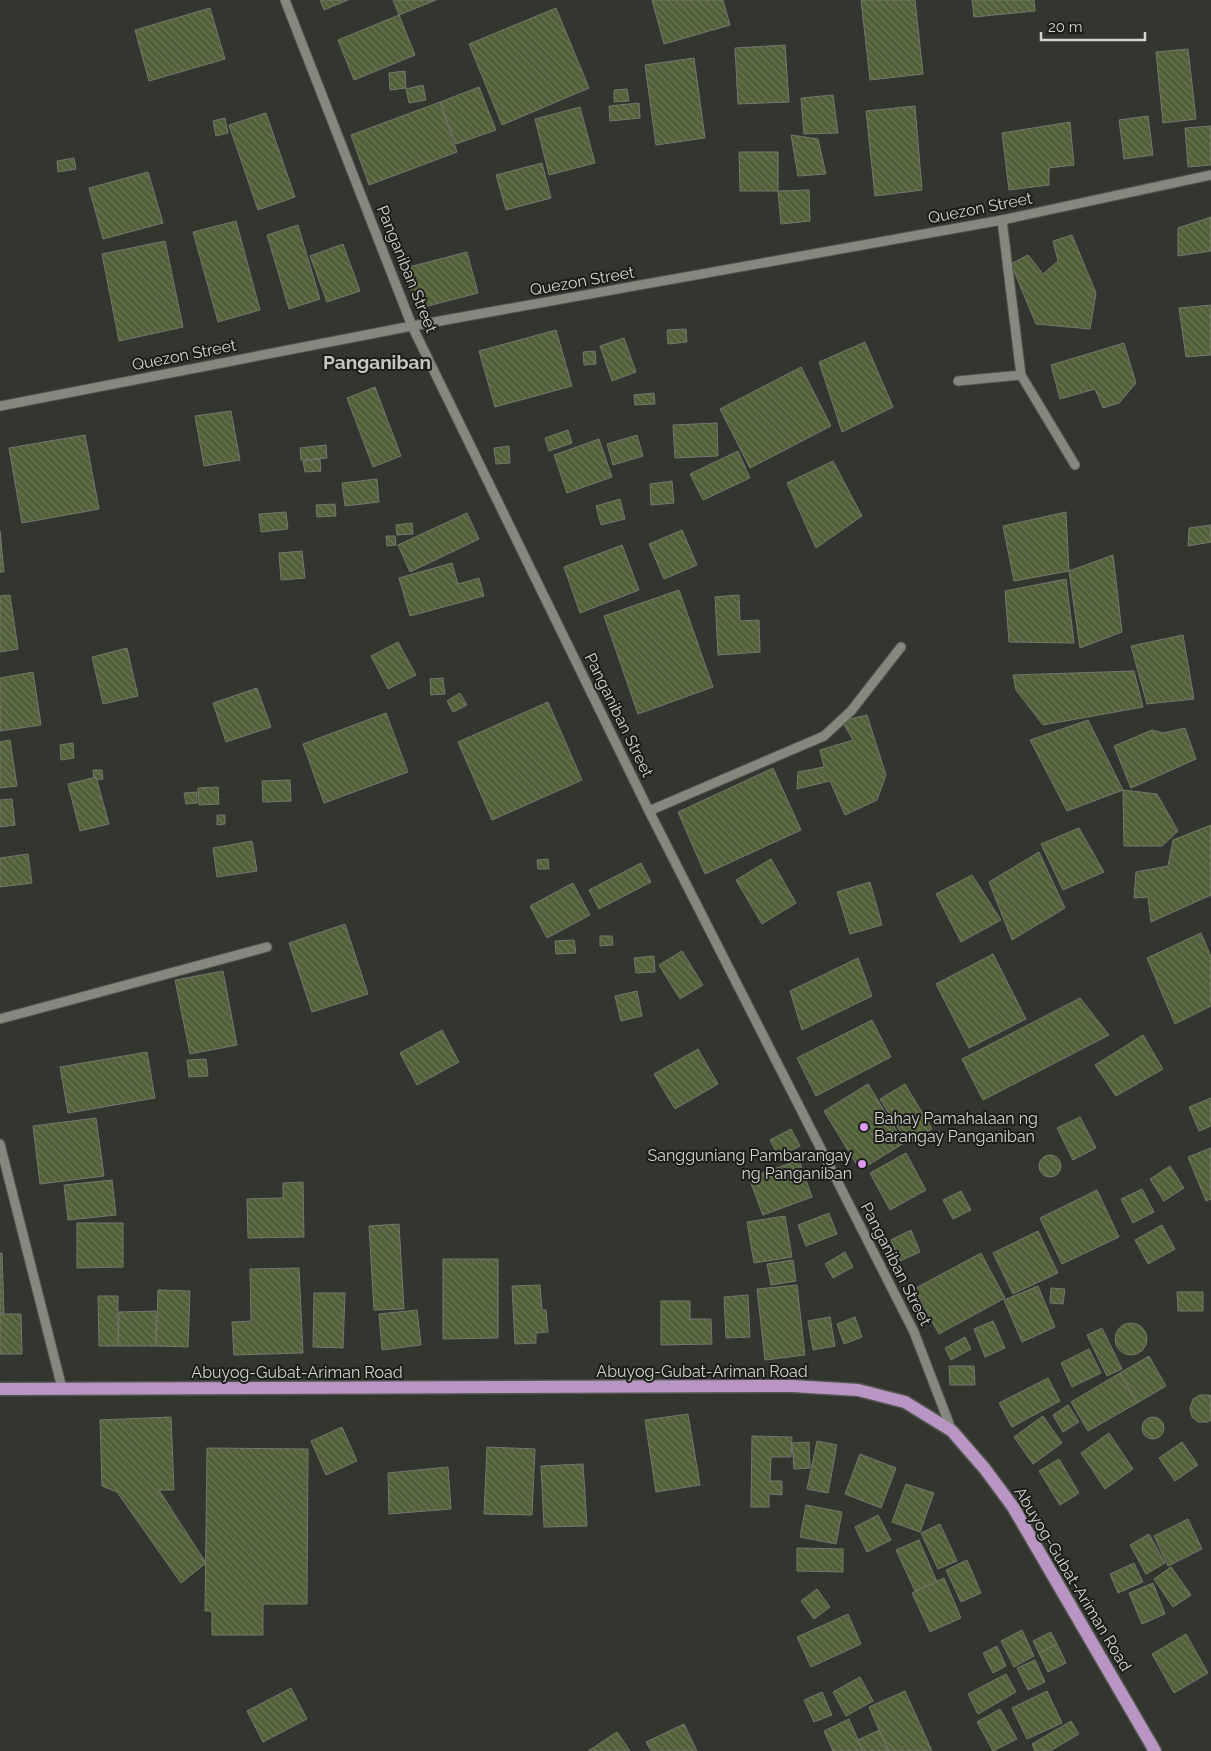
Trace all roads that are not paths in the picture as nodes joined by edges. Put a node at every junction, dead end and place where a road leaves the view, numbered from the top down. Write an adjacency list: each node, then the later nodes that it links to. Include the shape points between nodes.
1 (285, 0): 4 (street, Panganiban Street)
2 (1211, 175): 3 (street, Quezon Street)
3 (1002, 220): 4 (street, Quezon Street); 5 (street)
4 (412, 326): 7 (street, Quezon Street); 10 (street, Panganiban Street)
5 (1021, 375): 6 (street); 8 (street)
6 (958, 381)
7 (0, 406)
8 (1075, 466)
9 (902, 647): 10 (street, via 851,711 824,736)
10 (649, 811): 16 (street, Panganiban Street, via 914,1332)
11 (267, 947): 12 (street)
12 (0, 1019)
13 (0, 1144): 14 (street)
14 (62, 1388): 15 (main road, Abuyog-Gubat-Ariman Road); 16 (main road, Abuyog-Gubat-Ariman Road, via 792,1386 858,1390 905,1402)
15 (0, 1389)
16 (952, 1431): 17 (main road, Abuyog-Gubat-Ariman Road, via 1013,1507)
17 (1155, 1751)

